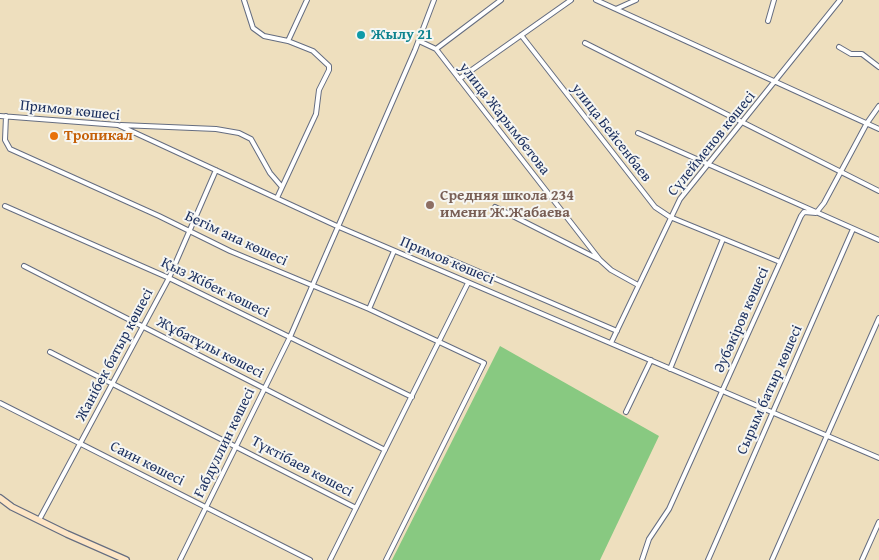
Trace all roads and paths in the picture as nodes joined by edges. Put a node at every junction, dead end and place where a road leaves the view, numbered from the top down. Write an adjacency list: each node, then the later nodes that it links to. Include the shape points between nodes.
1 (244, 0): 13 (street, via 253,28 264,36)
2 (307, 0): 13 (street)
3 (434, 0): 14 (street, Ғабдуллин көшесі)
4 (501, 0): 17 (street)
5 (571, 0): 12 (street)
6 (596, 0): 10 (street)
7 (636, 0): 10 (street)
8 (774, 0): 11 (street)
9 (840, 0): 20 (street, Сүлейменов көшесі)
10 (616, 9): 20 (street)
11 (768, 21)
12 (522, 35): 19 (street); 38 (street, улица Бейсенбаев, via 644,194)
13 (288, 41): 32 (street, via 314,51 329,70 319,90 316,114)
14 (419, 41): 17 (street); 39 (street, Ғабдуллин көшесі)
15 (586, 43): 24 (street)
16 (839, 47): 18 (street, via 851,54 862,54)
17 (436, 49): 19 (street, улица Жарымбетова)
18 (879, 67)
19 (459, 79): 46 (street, улица Жарымбетова)
20 (775, 83): 24 (street, Сүлейменов көшесі); 25 (street)
21 (879, 106): 25 (street, Әубәкіров көшесі)
22 (0, 116): 23 (street, Примов көшесі)
23 (6, 116): 26 (street, Примов көшесі); 41 (street, Бегім ана көшесі, via 5,140 10,149)
24 (743, 123): 29 (street, Сүлейменов көшесі); 31 (street)
25 (867, 123): 27 (street); 31 (street, Әубәкіров көшесі)
26 (118, 125): 30 (street, Примов көшесі); 32 (street, via 239,133 251,139)
27 (879, 128)
28 (638, 133): 29 (street)
29 (708, 164): 37 (street); 38 (street, Сүлейменов көшесі)
30 (216, 170): 34 (street, Примов көшесі); 41 (street, Жанібек батыр көшесі)
31 (841, 173): 33 (street); 37 (street, Әубәкіров көшесі)
32 (282, 187): 34 (street)
33 (879, 190)
34 (277, 198): 39 (street, Примов көшесі)
35 (5, 206): 49 (street, Қыз Жібек көшесі)
36 (495, 207): 46 (street)
37 (816, 213): 40 (street); 47 (street, Әубәкіров көшесі, via 804,212 801,216)
38 (670, 217): 42 (street, улица Бейсенбаев); 51 (street, Сүлейменов көшесі)
39 (339, 228): 44 (street, Примов көшесі); 52 (street, Ғабдуллин көшесі)
40 (853, 229): 43 (street); 69 (street, Сырым батыр көшесі)
41 (190, 232): 49 (street, Жанібек батыр көшесі); 52 (street, Бегім ана көшесі)
42 (723, 239): 47 (street, улица Бейсенбаев); 62 (street)
43 (879, 240)
44 (394, 251): 50 (street, Примов көшесі); 53 (street)
45 (447, 258): 56 (street)
46 (600, 260): 51 (street, улица Жарымбетова, via 611,270)
47 (780, 262): 65 (street, Әубәкіров көшесі)
48 (24, 266): 55 (street, Жұбатұлы көшесі)
49 (169, 278): 55 (street, Жанібек батыр көшесі); 57 (street, Қыз Жібек көшесі)
50 (468, 283): 58 (street); 59 (street, Примов көшесі)
51 (638, 284): 56 (street, Сүлейменов көшесі)
52 (313, 285): 53 (street, Бегім ана көшесі); 57 (street, Ғабдуллин көшесі)
53 (369, 309): 58 (street, Бегім ана көшесі)
54 (879, 318): 70 (street)
55 (143, 326): 63 (street, Жанібек батыр көшесі); 64 (street, Жұбатұлы көшесі)
56 (616, 331): 59 (street, Сүлейменов көшесі)
57 (290, 337): 64 (street, Ғабдуллин көшесі); 66 (street, Қыз Жібек көшесі)
58 (438, 341): 66 (street); 84 (street, Бегім ана көшесі, via 484,363)
59 (611, 343): 61 (street, Примов көшесі)
60 (50, 352): 63 (street, Түктібаев көшесі)
61 (651, 360): 62 (street, Примов көшесі); 68 (street)
62 (670, 369): 65 (street, Примов көшесі)
63 (112, 384): 71 (street, Жанібек батыр көшесі); 72 (street, Түктібаев көшесі)
64 (264, 388): 72 (street, Ғабдуллин көшесі); 73 (street, Жұбатұлы көшесі)
65 (723, 391): 69 (street, Примов көшесі); 85 (street, Әубәкіров көшесі, via 669,509 649,539)
66 (412, 396): 73 (street)
67 (0, 403): 71 (street, Саин көшесі)
68 (626, 412)
69 (772, 412): 70 (street, Примов көшесі); 86 (street, Сырым батыр көшесі)
70 (828, 436): 74 (street, Примов көшесі); 87 (street)
71 (80, 444): 76 (street, Саин көшесі); 78 (street, Жанібек батыр көшесі)
72 (236, 445): 76 (street, Ғабдуллин көшесі); 77 (street, Түктібаев көшесі)
73 (385, 450): 77 (street)
74 (879, 458)
75 (0, 498): 78 (street)
76 (206, 507): 81 (street, Ғабдуллин көшесі); 82 (street, Саин көшесі)
77 (356, 508): 83 (street)
78 (39, 520): 80 (street)
79 (879, 522): 88 (street)
80 (126, 560)
81 (180, 560)
82 (310, 560)
83 (330, 560)
84 (386, 560)
85 (642, 560)
86 (708, 560)
87 (772, 560)
88 (862, 560)

